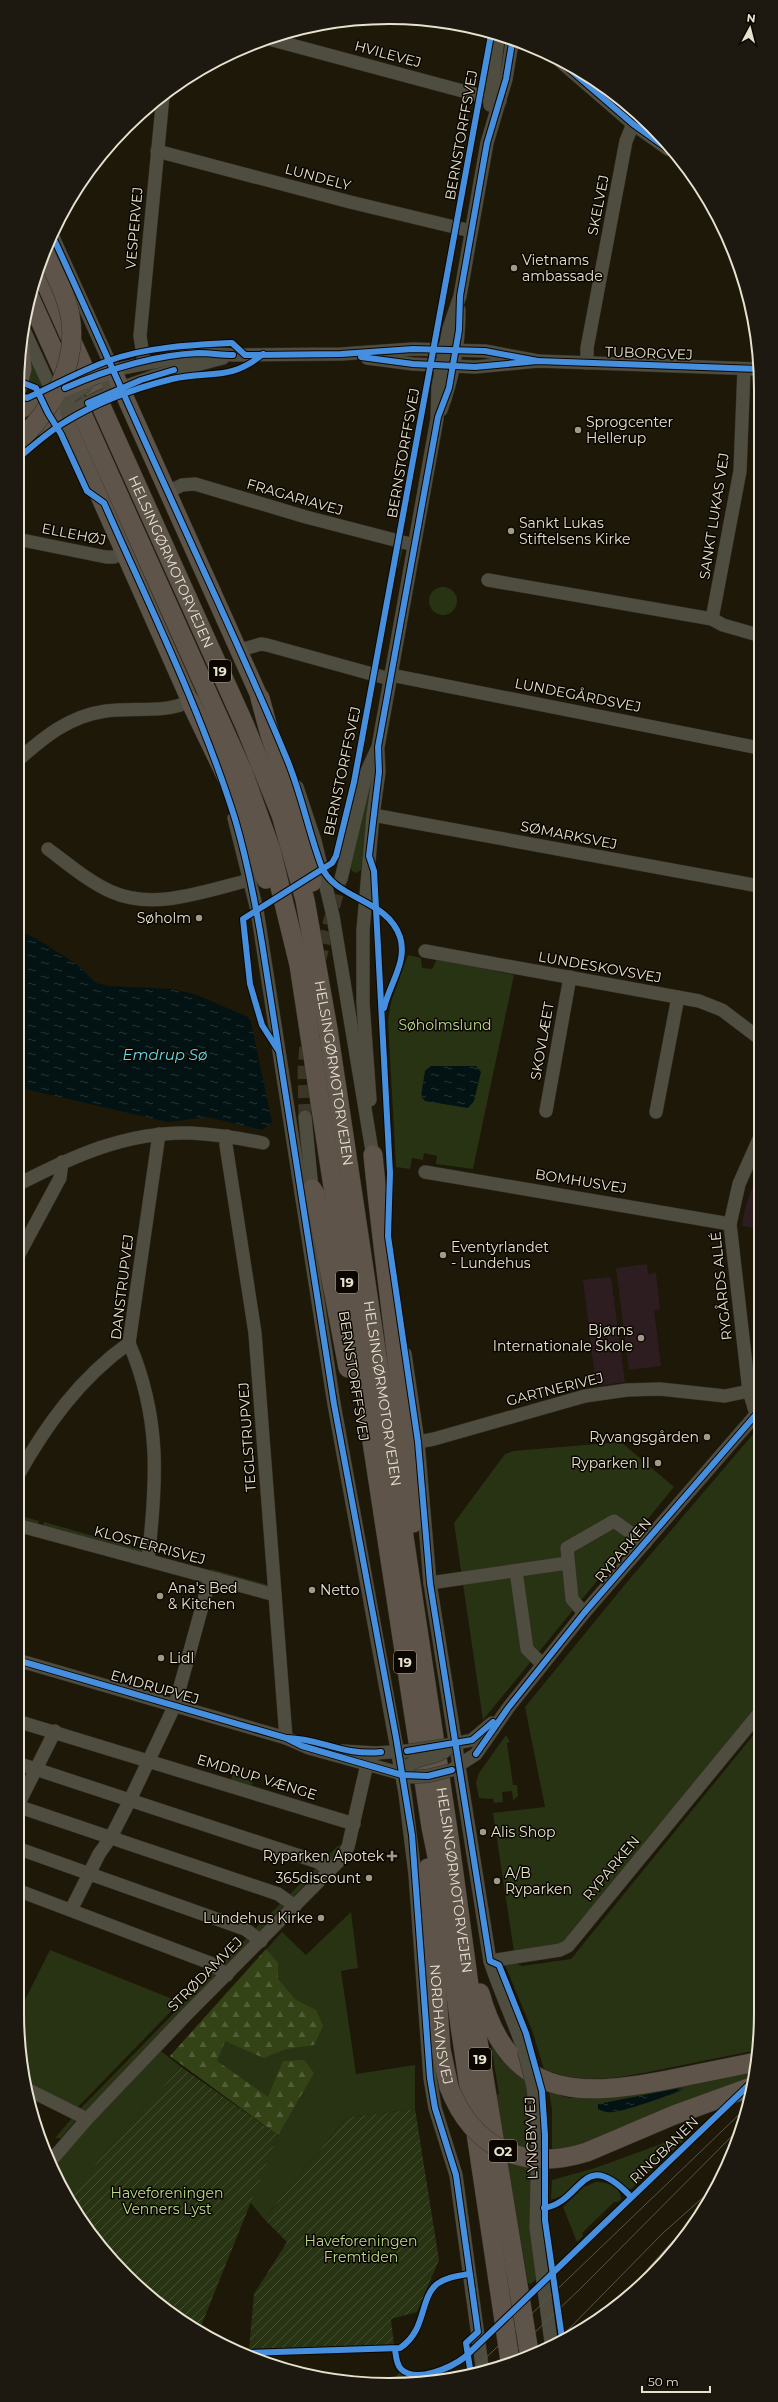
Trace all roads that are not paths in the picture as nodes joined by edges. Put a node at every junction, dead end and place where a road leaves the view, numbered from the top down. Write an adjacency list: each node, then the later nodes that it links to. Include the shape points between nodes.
1 (279, 41): 5 (street, HVILEVEJ)
2 (498, 41): 5 (street, BERNSTORFFSVEJ)
3 (511, 45): 5 (street, BERNSTORFFSVEJ)
4 (580, 78): 7 (street)
5 (495, 99): 10 (street, BERNSTORFFSVEJ)
6 (162, 103): 9 (street, VESPERVEJ)
7 (633, 124): 8 (street); 21 (street, SKELVEJ, via 626,141 587,348)
8 (656, 140)
9 (157, 152): 10 (street, LUNDELY); 20 (street, VESPERVEJ, via 140,336)
10 (472, 231): 16 (street, BERNSTORFFSVEJ, via 460,296 459,330)
11 (55, 243): 25 (street)
12 (46, 265): 30 (highway, bridge, via 70,314 71,350 58,390)
13 (46, 265): 55 (highway, HELSINGØRMOTORVEJEN / 19, via 281,815 307,914)
14 (34, 306): 54 (highway, HELSINGØRMOTORVEJEN / 19, via 226,733 257,810 271,850 292,929)
15 (28, 337): 26 (street)
16 (451, 350): 17 (street, TUBORGVEJ, via 413,349); 19 (street, TUBORGVEJ, via 485,351); 22 (street, BERNSTORFFSVEJ)
17 (341, 354): 18 (street, TUBORGVEJ); 22 (street, TUBORGVEJ)
18 (232, 355): 20 (street, TUBORGVEJ, via 199,353); 25 (street, TUBORGVEJ, via 154,376)
19 (538, 361): 21 (street, TUBORGVEJ); 22 (street, TUBORGVEJ)
20 (144, 362): 25 (street, TUBORGVEJ)
21 (587, 363): 23 (street, TUBORGVEJ)
22 (448, 366): 33 (street, BERNSTORFFSVEJ, via 449,388 438,417)
23 (744, 369): 24 (street, TUBORGVEJ); 36 (street, SANKT LUKAS VEJ, via 740,471)
24 (753, 369)
25 (106, 381): 26 (main road, TUBORGVEJ, bridge); 26 (street, TUBORGVEJ, bridge); 31 (main road)
26 (61, 404): 27 (main road, TUBORGVEJ); 28 (street); 29 (main road, TUBORGVEJ); 34 (main road)
27 (24, 411)
28 (24, 425)
29 (24, 432)
30 (24, 435)
31 (168, 492): 33 (street, FRAGARIAVEJ, via 182,485 195,484); 38 (main road)
32 (24, 540): 34 (street, ELLEHØJ, via 114,557)
33 (414, 546): 39 (street, BERNSTORFFSVEJ)
34 (125, 552): 41 (main road)
35 (488, 580): 36 (street)
36 (712, 619): 37 (street, via 723,626)
37 (754, 634)
38 (240, 650): 39 (street, LUNDEGÅRDSVEJ, via 261,644 267,645); 40 (main road)
39 (390, 677): 42 (street, BERNSTORFFSVEJ); 43 (street, LUNDEGÅRDSVEJ)
40 (260, 698): 55 (highway, via 290,794 321,923 327,962); 63 (street, via 287,759 322,868 338,946)
41 (190, 701): 44 (street, via 175,708 107,711 87,715 59,727); 48 (street, via 224,786); 54 (highway, via 229,782 258,853)
42 (378, 747): 45 (street, BERNSTORFFSVEJ, via 379,772); 47 (street, BERNSTORFFSVEJ, via 367,771)
43 (754, 747)
44 (24, 755)
45 (373, 815): 49 (street, SØMARKSVEJ); 63 (street, BERNSTORFFSVEJ, via 365,893 363,967)
46 (48, 849): 48 (street, via 94,883 113,893 134,898 161,900)
47 (341, 879)
48 (250, 880): 81 (street, via 334,1404)
49 (754, 885)
50 (425, 951): 51 (street, LUNDESKOVSVEJ)
51 (570, 977): 52 (street, LUNDESKOVSVEJ); 56 (street, SKOVLÆET)
52 (678, 997): 53 (street, LUNDESKOVSVEJ, via 722,1010); 57 (street)
53 (754, 1034)
54 (315, 1066): 76 (highway, HELSINGØRMOTORVEJEN / 19)
55 (338, 1095): 87 (highway, HELSINGØRMOTORVEJEN / 19)
56 (546, 1111)
57 (656, 1112)
58 (305, 1117): 67 (street, BERNSTORFFSVEJ)
59 (159, 1134): 60 (street); 64 (street, via 96,1148); 70 (street, DANSTRUPVEJ)
60 (227, 1136): 61 (street); 85 (street, TEGLSTRUPVEJ, via 226,1145 255,1333)
61 (263, 1143)
62 (754, 1149): 68 (street, RYGÅRDS ALLÉ, via 740,1184)
63 (373, 1155): 74 (street, via 390,1249); 87 (highway, via 384,1264 409,1456)
64 (62, 1162): 66 (street); 69 (street, via 60,1178)
65 (425, 1172): 68 (street, BOMHUSVEJ)
66 (24, 1181)
67 (312, 1189): 76 (highway, via 358,1423); 81 (street, BERNSTORFFSVEJ, via 309,1194)
68 (730, 1224): 71 (street, RYGÅRDS ALLÉ)
69 (24, 1245)
70 (129, 1343): 75 (street, via 87,1378 63,1405 43,1432); 79 (street, DANSTRUPVEJ, via 138,1364 154,1432 156,1475)
71 (749, 1391): 72 (street, RYGÅRDS ALLÉ); 74 (street, GARTNERIVEJ, via 725,1396 660,1389 627,1390 585,1396)
72 (754, 1403)
73 (754, 1417): 78 (street, RYPARKEN)
74 (418, 1442): 84 (street)
75 (24, 1465)
76 (380, 1497): 109 (highway, HELSINGØRMOTORVEJEN / 19)
77 (24, 1527): 79 (street, KLOSTERRISVEJ)
78 (645, 1543): 80 (street, RYPARKEN, via 614,1521 567,1548); 86 (street, RYPARKEN)
79 (148, 1560): 83 (street, KLOSTERRISVEJ)
80 (567, 1563): 82 (street); 86 (street, RYPARKEN, via 572,1599)
81 (365, 1568): 97 (street)
82 (516, 1571): 84 (street); 89 (street, via 527,1649)
83 (210, 1578): 85 (street, KLOSTERRISVEJ); 90 (street)
84 (430, 1583): 96 (street)
85 (275, 1595): 95 (street, TEGLSTRUPVEJ)
86 (584, 1613): 89 (street, RYPARKEN)
87 (416, 1620): 111 (highway, HELSINGØRMOTORVEJEN / 19)
88 (24, 1662): 90 (street, EMDRUPVEJ)
89 (542, 1664): 91 (street, RYPARKEN)
90 (175, 1705): 95 (street, EMDRUPVEJ); 99 (street)
91 (508, 1708): 96 (street, RYPARKEN, via 472,1740); 102 (street, RYPARKEN, via 476,1754)
92 (754, 1719): 119 (street, RYPARKEN, via 568,1946 560,1950)
93 (24, 1722): 94 (street, EMDRUP VÆNGE)
94 (56, 1731): 99 (street, EMDRUP VÆNGE); 103 (street)
95 (286, 1738): 98 (street, EMDRUPVEJ, via 304,1738 347,1752); 100 (street, EMDRUPVEJ, via 302,1746)
96 (450, 1746): 97 (street, EMDRUPVEJ, bridge); 102 (street); 104 (street, bridge, via 440,1754 422,1758)
97 (403, 1751): 98 (street, EMDRUPVEJ); 104 (street)
98 (376, 1753): 100 (street, STRØDAMVEJ)
99 (149, 1762): 106 (street); 108 (street, EMDRUP VÆNGE)
100 (367, 1764): 104 (street, EMDRUPVEJ); 108 (street, STRØDAMVEJ)
101 (24, 1765): 103 (street)
102 (455, 1768): 104 (street, EMDRUPVEJ, bridge, via 428,1776); 119 (street)
103 (36, 1769): 105 (street); 106 (street)
104 (407, 1772): 129 (street, via 431,2084 435,2108 456,2175)
105 (24, 1792)
106 (130, 1800): 110 (street); 113 (street, via 318,1862)
107 (24, 1808): 110 (street)
108 (354, 1824): 113 (street, STRØDAMVEJ, via 348,1847)
109 (431, 1827): 122 (highway, NORDHAVNSVEJ / O2, bridge, via 427,1872 441,2049 449,2087 457,2107 482,2137 507,2152 526,2158 564,2158 587,2152 692,2108); 128 (highway, HELSINGØRMOTORVEJEN / 19, via 440,1871 460,2026)
110 (111, 1837): 114 (street); 116 (street, via 278,1894)
111 (449, 1837): 121 (highway, via 486,2015 502,2047 525,2070 559,2086 597,2090 649,2083); 127 (highway, HELSINGØRMOTORVEJEN / 19, via 470,1992)
112 (24, 1851): 114 (street)
113 (329, 1870): 116 (street, STRØDAMVEJ)
114 (89, 1874): 117 (street); 118 (street, via 245,1929)
115 (24, 1893): 117 (street)
116 (294, 1906): 118 (street, STRØDAMVEJ)
117 (71, 1910): 120 (street)
118 (261, 1941): 120 (street, STRØDAMVEJ)
119 (490, 1961): 126 (street, bridge, via 499,1990 516,2026 533,2087 538,2133 536,2228)
120 (223, 1972): 124 (street, STRØDAMVEJ)
121 (751, 2063)
122 (746, 2089)
123 (33, 2092): 124 (street)
124 (87, 2119): 125 (street, STRØDAMVEJ)
125 (54, 2157)
126 (551, 2340)
127 (529, 2350)
128 (510, 2358)
129 (482, 2366)

